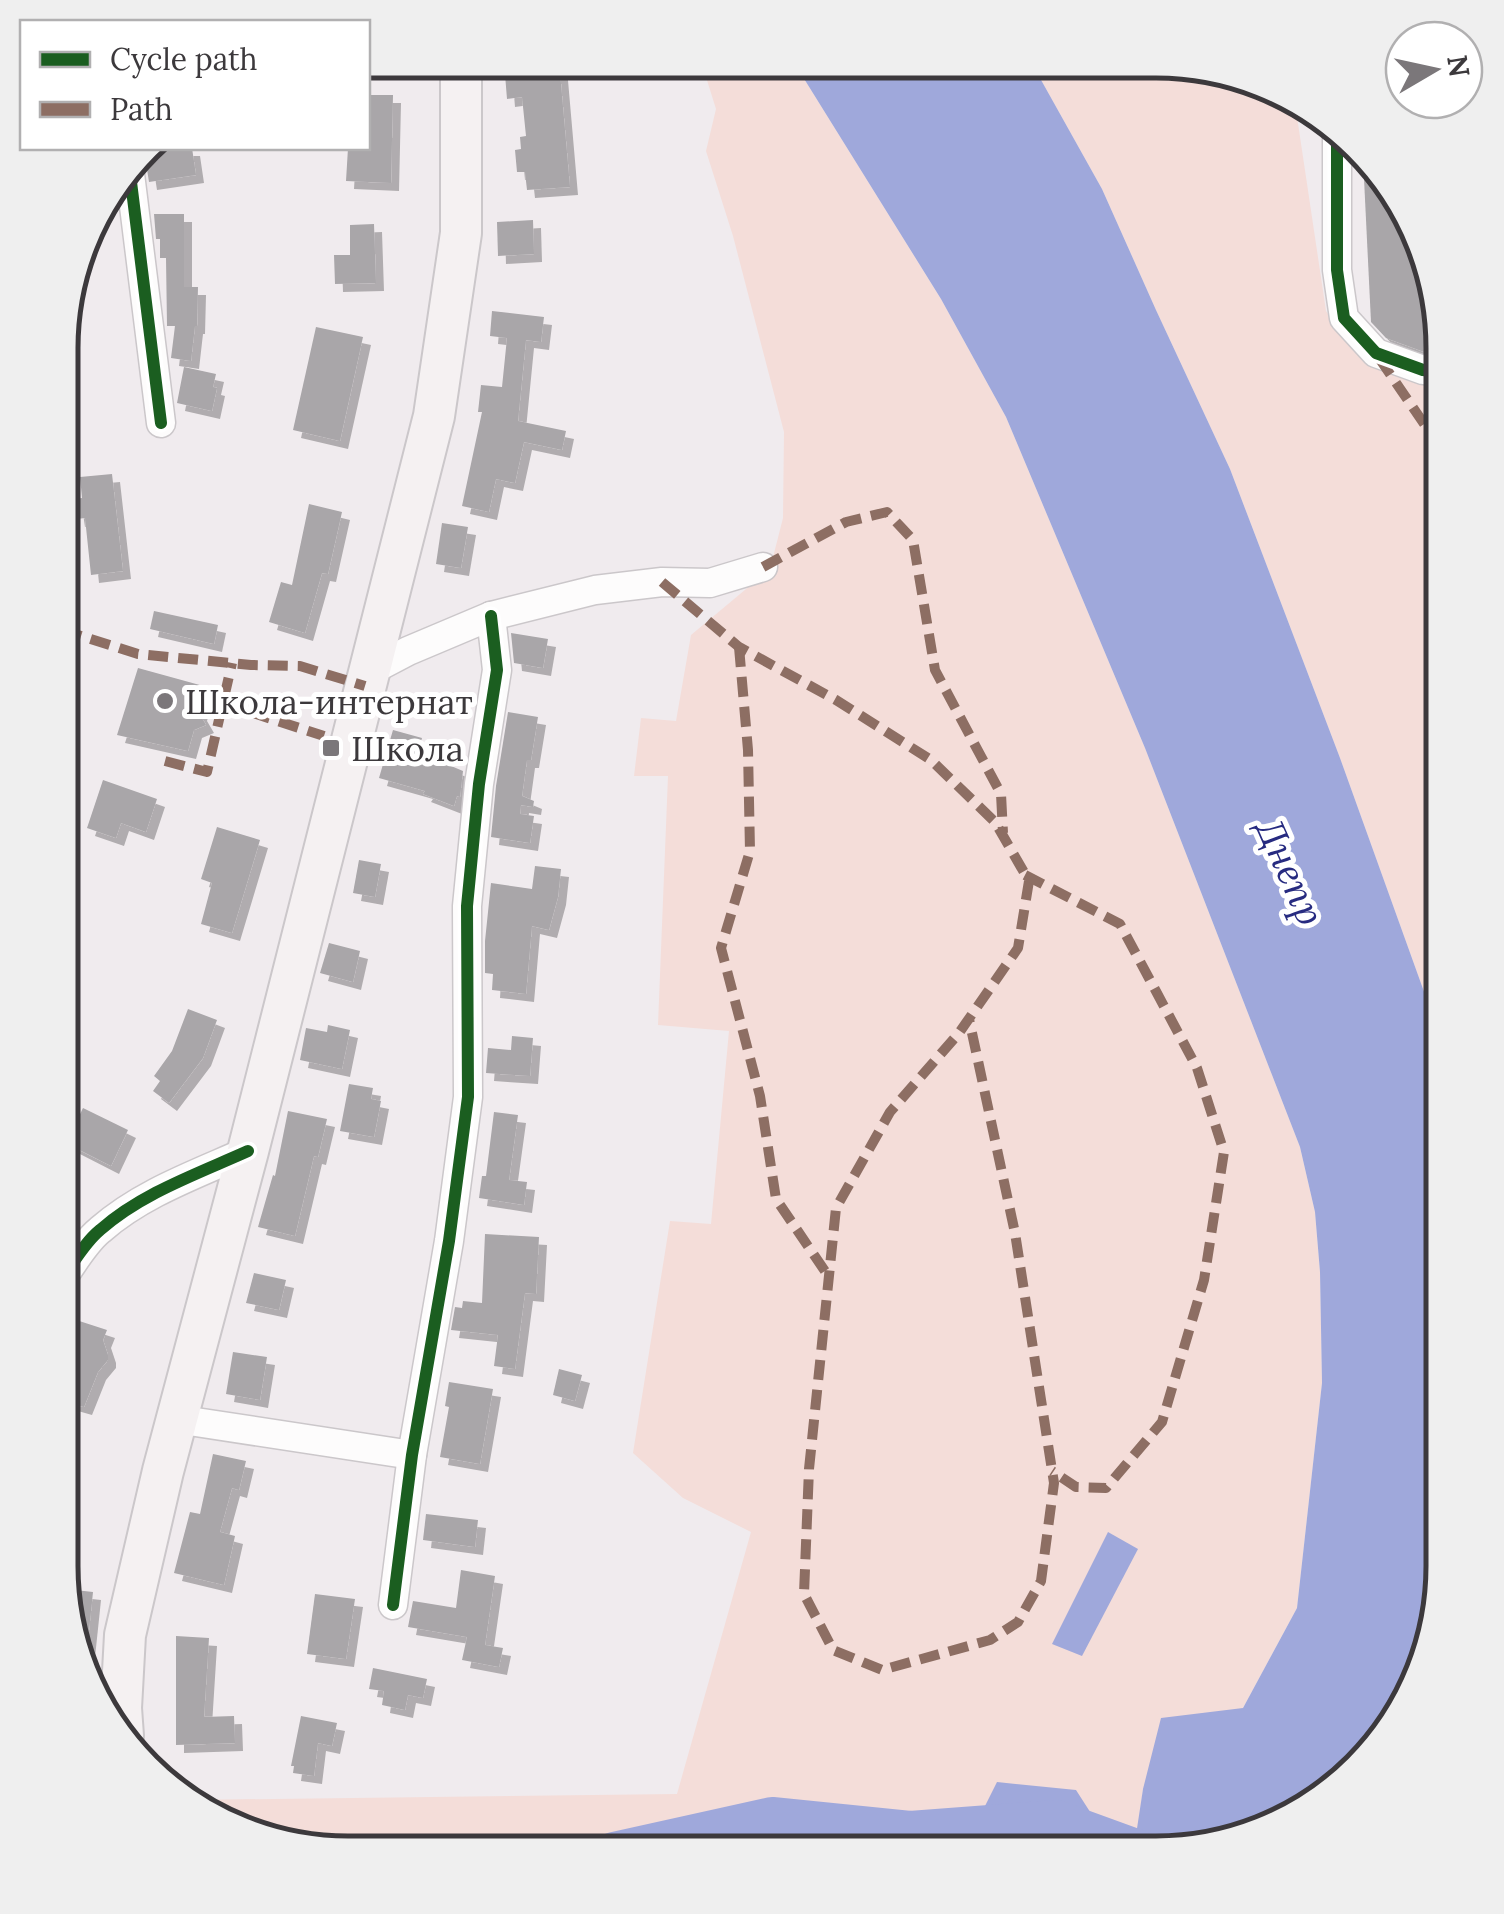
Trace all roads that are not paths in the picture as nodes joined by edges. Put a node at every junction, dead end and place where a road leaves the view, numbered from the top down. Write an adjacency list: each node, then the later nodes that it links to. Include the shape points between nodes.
1 (461, 78): 8 (main road, via 462,233 434,416)
2 (1337, 146): 4 (street, via 1337,270 1344,318 1376,354)
3 (131, 185): 5 (street)
4 (1426, 370)
5 (161, 423)
6 (763, 566): 7 (street, via 710,582 594,590)
7 (491, 616): 8 (street); 12 (street, via 497,670 467,906 468,1097)
8 (368, 672): 9 (main road)
9 (248, 1151): 10 (street, via 154,1193 97,1232); 11 (main road)
10 (78, 1257)
11 (176, 1419): 12 (street); 14 (main road, via 126,1635)
12 (412, 1455): 13 (street)
13 (392, 1604)
14 (122, 1714)

